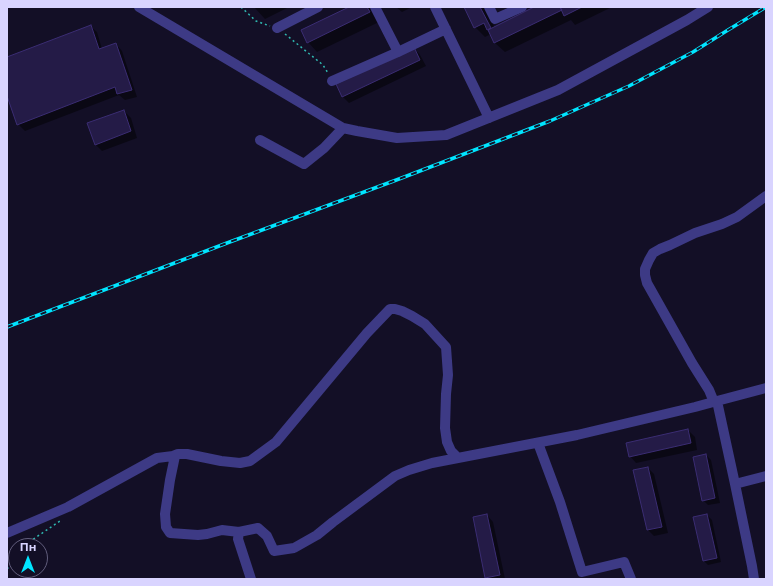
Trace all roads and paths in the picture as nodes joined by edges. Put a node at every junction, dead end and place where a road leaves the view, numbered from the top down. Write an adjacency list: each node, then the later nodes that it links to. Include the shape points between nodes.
1 (140, 7): 14 (street)
2 (241, 7): 9 (path, via 256,21)
3 (318, 7): 9 (street)
4 (375, 7): 11 (street)
5 (435, 7): 10 (street)
6 (489, 7): 7 (street, via 495,19)
7 (522, 7)
8 (708, 7): 13 (street, via 558,90)
9 (277, 28): 12 (path, via 324,64)
10 (446, 29): 11 (street); 13 (street)
11 (398, 52): 12 (street)
12 (332, 81)
13 (489, 118): 14 (street, via 446,136 397,138)
14 (343, 128): 15 (street, via 304,164)
15 (260, 140)
16 (766, 196): 18 (street, via 737,217 653,253 645,269 647,283)
17 (766, 388): 18 (street)
18 (715, 401): 19 (street, via 585,434); 23 (street)
19 (538, 443): 21 (street); 27 (street, via 582,572 624,562)
20 (175, 456): 21 (street, via 187,454 221,461 250,461 276,442 367,333 390,310 395,309 425,324 446,347 448,375 445,428 447,442); 24 (street, via 165,514 166,527 170,533 198,535 222,530); 25 (street, via 157,458 68,507)
21 (458, 458): 24 (street, via 395,476 317,535 294,548 274,551 267,536 258,528)
22 (766, 476): 23 (street)
23 (735, 484): 28 (street)
24 (239, 532): 26 (street, via 238,539)
25 (7, 533)
26 (251, 579)
27 (631, 579)
28 (754, 579)

